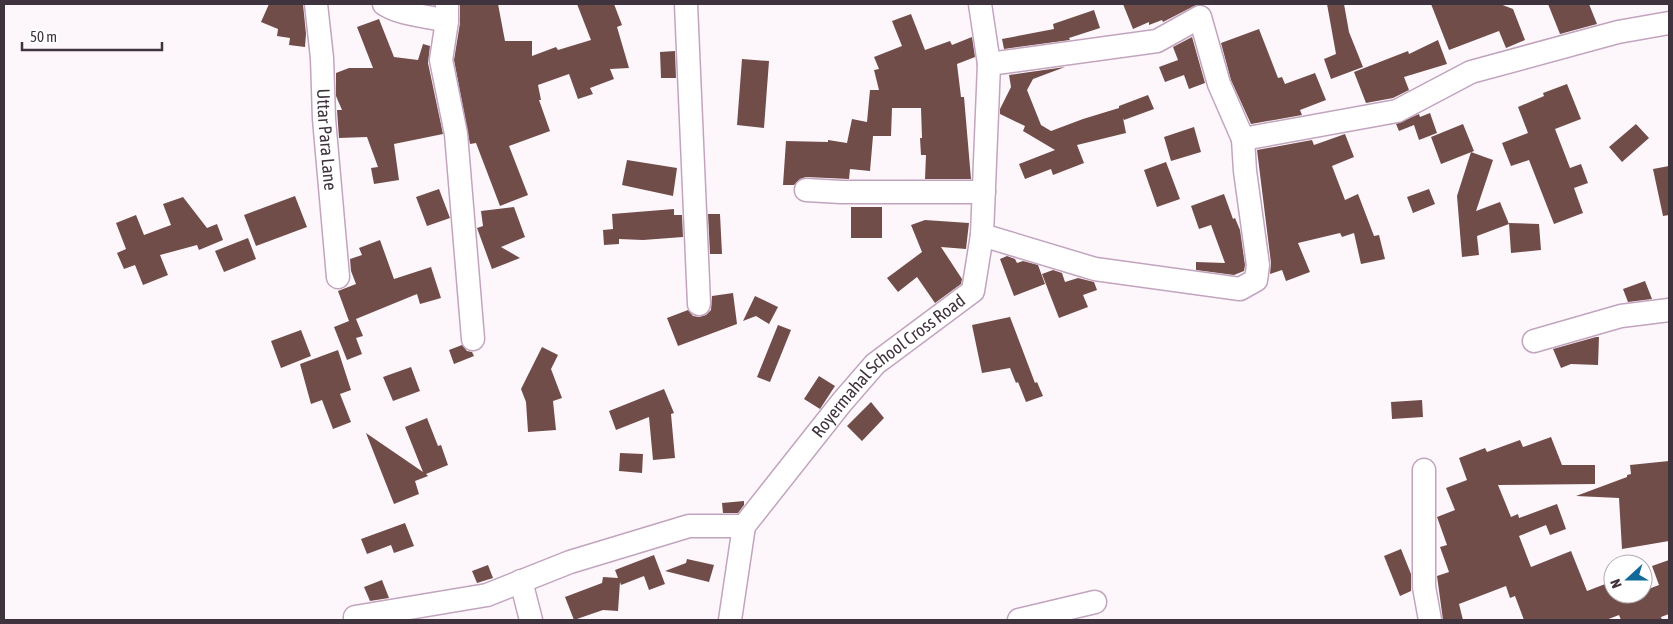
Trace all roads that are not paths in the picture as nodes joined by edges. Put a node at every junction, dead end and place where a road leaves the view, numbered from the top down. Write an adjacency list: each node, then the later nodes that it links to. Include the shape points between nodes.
1 (316, 4): 13 (street, Uttar Para Lane)
2 (384, 4): 6 (street, via 394,10 425,15)
3 (686, 4): 14 (street)
4 (980, 4): 8 (street, Royermahal School Cross Road)
5 (1202, 10): 8 (street, via 1157,41); 9 (street, via 1219,84)
6 (447, 12): 16 (street, via 440,60 456,134)
7 (1669, 24): 9 (street, via 1618,32 1471,72 1397,111)
8 (989, 64): 11 (street, Royermahal School Cross Road)
9 (1243, 139): 12 (street, via 1258,265 1256,280 1240,290 1095,268)
10 (806, 190): 11 (street)
11 (984, 192): 12 (street, Royermahal School Cross Road)
12 (982, 235): 19 (street, Royermahal School Cross Road, via 974,291 875,364)
13 (338, 277)
14 (699, 304)
15 (1669, 310): 17 (street, via 1621,316)
16 (474, 340)
17 (1534, 341)
18 (1424, 470): 26 (street, via 1424,587)
19 (744, 526): 20 (street, via 689,526 570,562); 24 (street, Royermahal School Cross Road)
20 (521, 581): 22 (street, via 488,595); 23 (street)
21 (1095, 602): 25 (street)
22 (355, 617)
23 (531, 620)
24 (730, 620)
25 (1018, 620)
26 (1430, 620)

